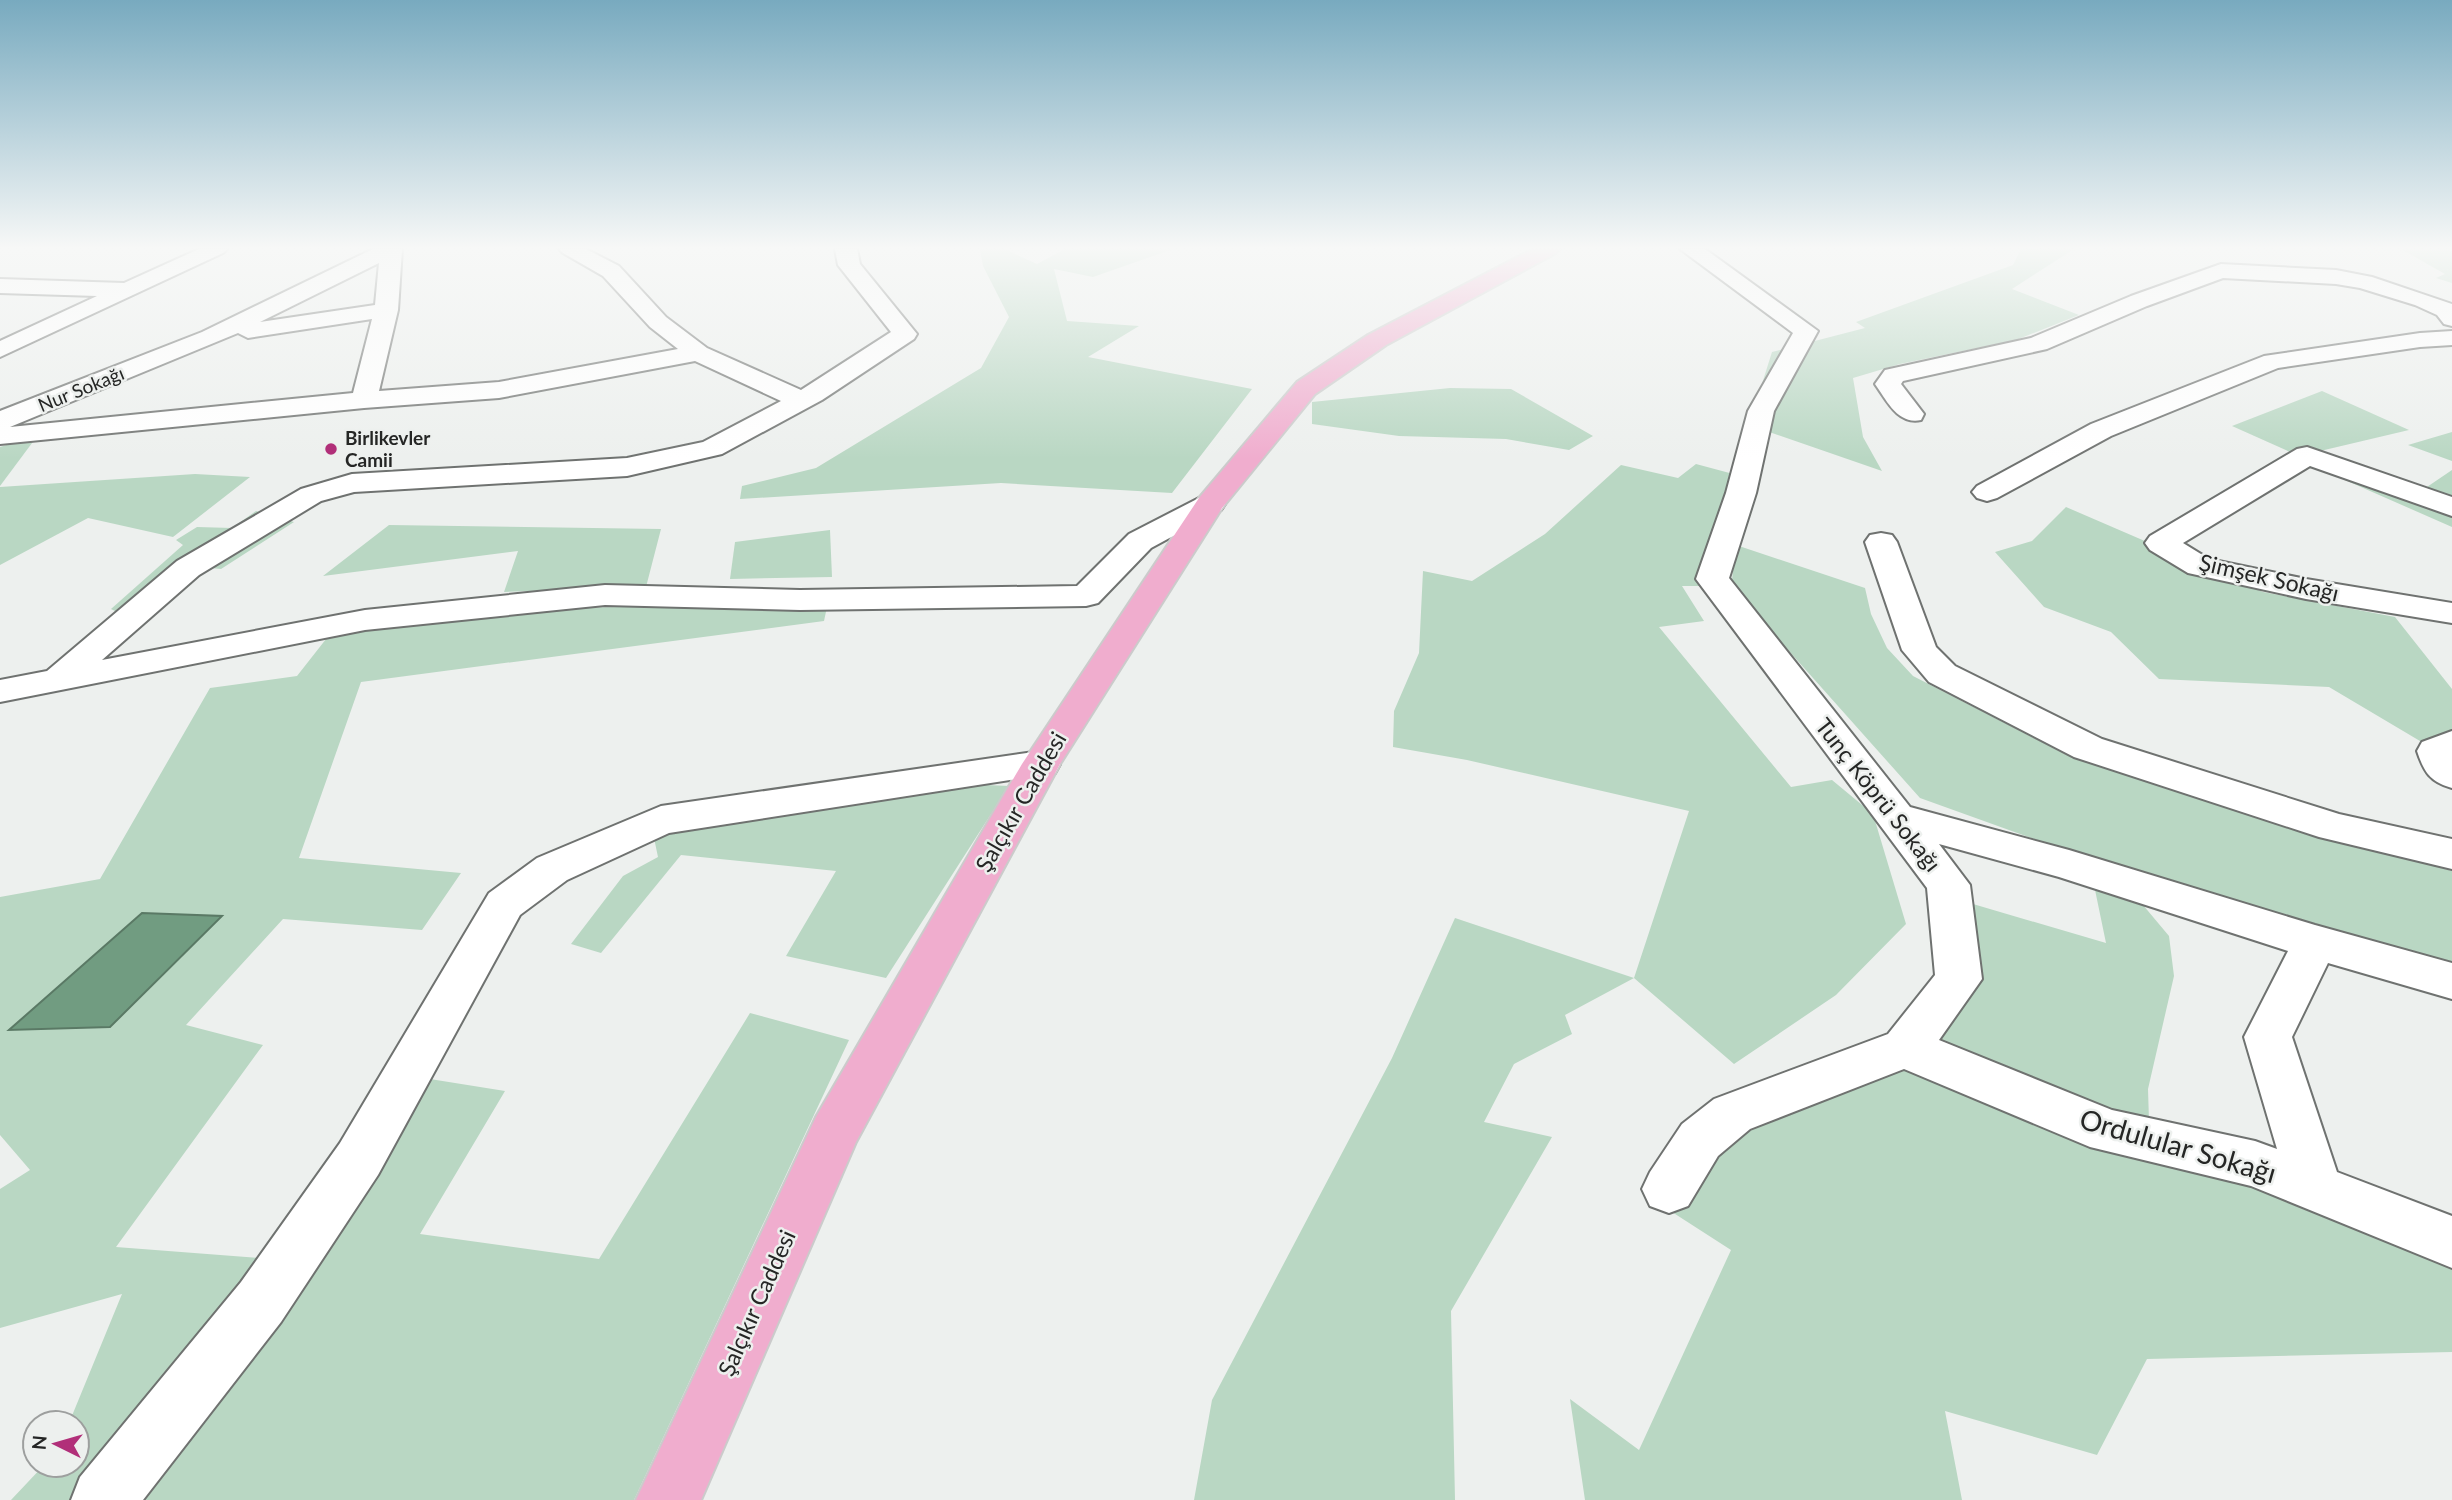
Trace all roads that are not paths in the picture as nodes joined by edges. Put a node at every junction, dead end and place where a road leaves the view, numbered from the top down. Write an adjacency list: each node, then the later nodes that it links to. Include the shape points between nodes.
1 (68, 319): 12 (street)
2 (248, 319): 10 (street, Nur Sokağı)
3 (328, 319): 10 (street)
4 (384, 319): 14 (street)
5 (655, 319): 13 (street)
6 (893, 319): 15 (street, via 905,334)
7 (1417, 319): 20 (main road, Şalçıkır Caddesi, via 1306,388)
8 (1789, 319): 29 (street, Tunç Köprü Sokağı, via 1806,331 1761,411 1741,493 1712,579)
9 (2097, 319): 16 (street, via 2038,344 1894,375 1888,384)
10 (211, 337): 17 (street, Nur Sokağı)
11 (2452, 338): 19 (street, via 2273,361 2101,430)
12 (0, 350)
13 (698, 353): 14 (street, via 499,390); 15 (street)
14 (364, 400): 18 (street)
15 (801, 400): 24 (street, via 712,448 627,467 352,483 312,495 188,568)
16 (1911, 414)
17 (0, 421)
18 (0, 436)
19 (1987, 492)
20 (1210, 504): 24 (street, via 1140,541 1086,596 800,600 605,595 365,620); 27 (main road, Şalçıkır Caddesi)
21 (2452, 507): 23 (street, Şimşek Sokağı, via 2307,455 2161,543 2199,566)
22 (1881, 542): 30 (street, via 1920,650 1942,674 2088,748 2334,827)
23 (2452, 613)
24 (57, 681): 25 (street)
25 (0, 691)
26 (2452, 743): 28 (street, via 2436,751 2442,768)
27 (1041, 764): 37 (street, via 661,820 552,869 504,904 359,1159 261,1302); 38 (main road, Şalçıkır Caddesi, via 834,1133)
28 (2452, 775)
29 (1894, 817): 31 (street, via 2068,864); 33 (street, Tunç Köprü Sokağı, via 1948,885 1959,979)
30 (2452, 854)
31 (2315, 942): 32 (street); 34 (street, via 2268,1037)
32 (2452, 981)
33 (1905, 1048): 34 (street, Ordulular Sokağı, via 2108,1131 2255,1164); 35 (street, via 1732,1114 1700,1140)
34 (2315, 1187): 36 (street, Ordulular Sokağı)
35 (1669, 1189)
36 (2452, 1242)
37 (103, 1500)
38 (668, 1500)

